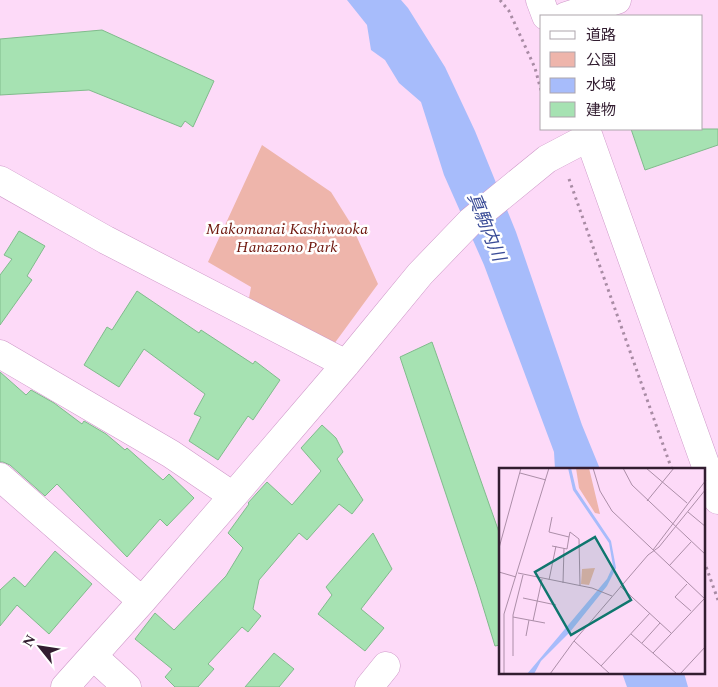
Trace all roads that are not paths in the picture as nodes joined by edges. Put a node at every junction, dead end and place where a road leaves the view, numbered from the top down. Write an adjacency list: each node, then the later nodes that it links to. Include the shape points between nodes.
1 (540, 0): 3 (street)
2 (617, 0): 4 (street)
3 (546, 15)
4 (569, 15)
5 (588, 133): 8 (street, via 553,156 471,221 420,274); 11 (street)
6 (0, 180): 8 (street, via 106,240)
7 (0, 354): 10 (street, via 171,454)
8 (346, 364): 10 (street)
9 (0, 477): 12 (street)
10 (233, 496): 12 (street)
11 (718, 500)
12 (142, 601): 13 (street)
13 (93, 656): 15 (street); 16 (street)
14 (386, 666): 17 (street)
15 (64, 687)
16 (127, 687)
17 (369, 687)

